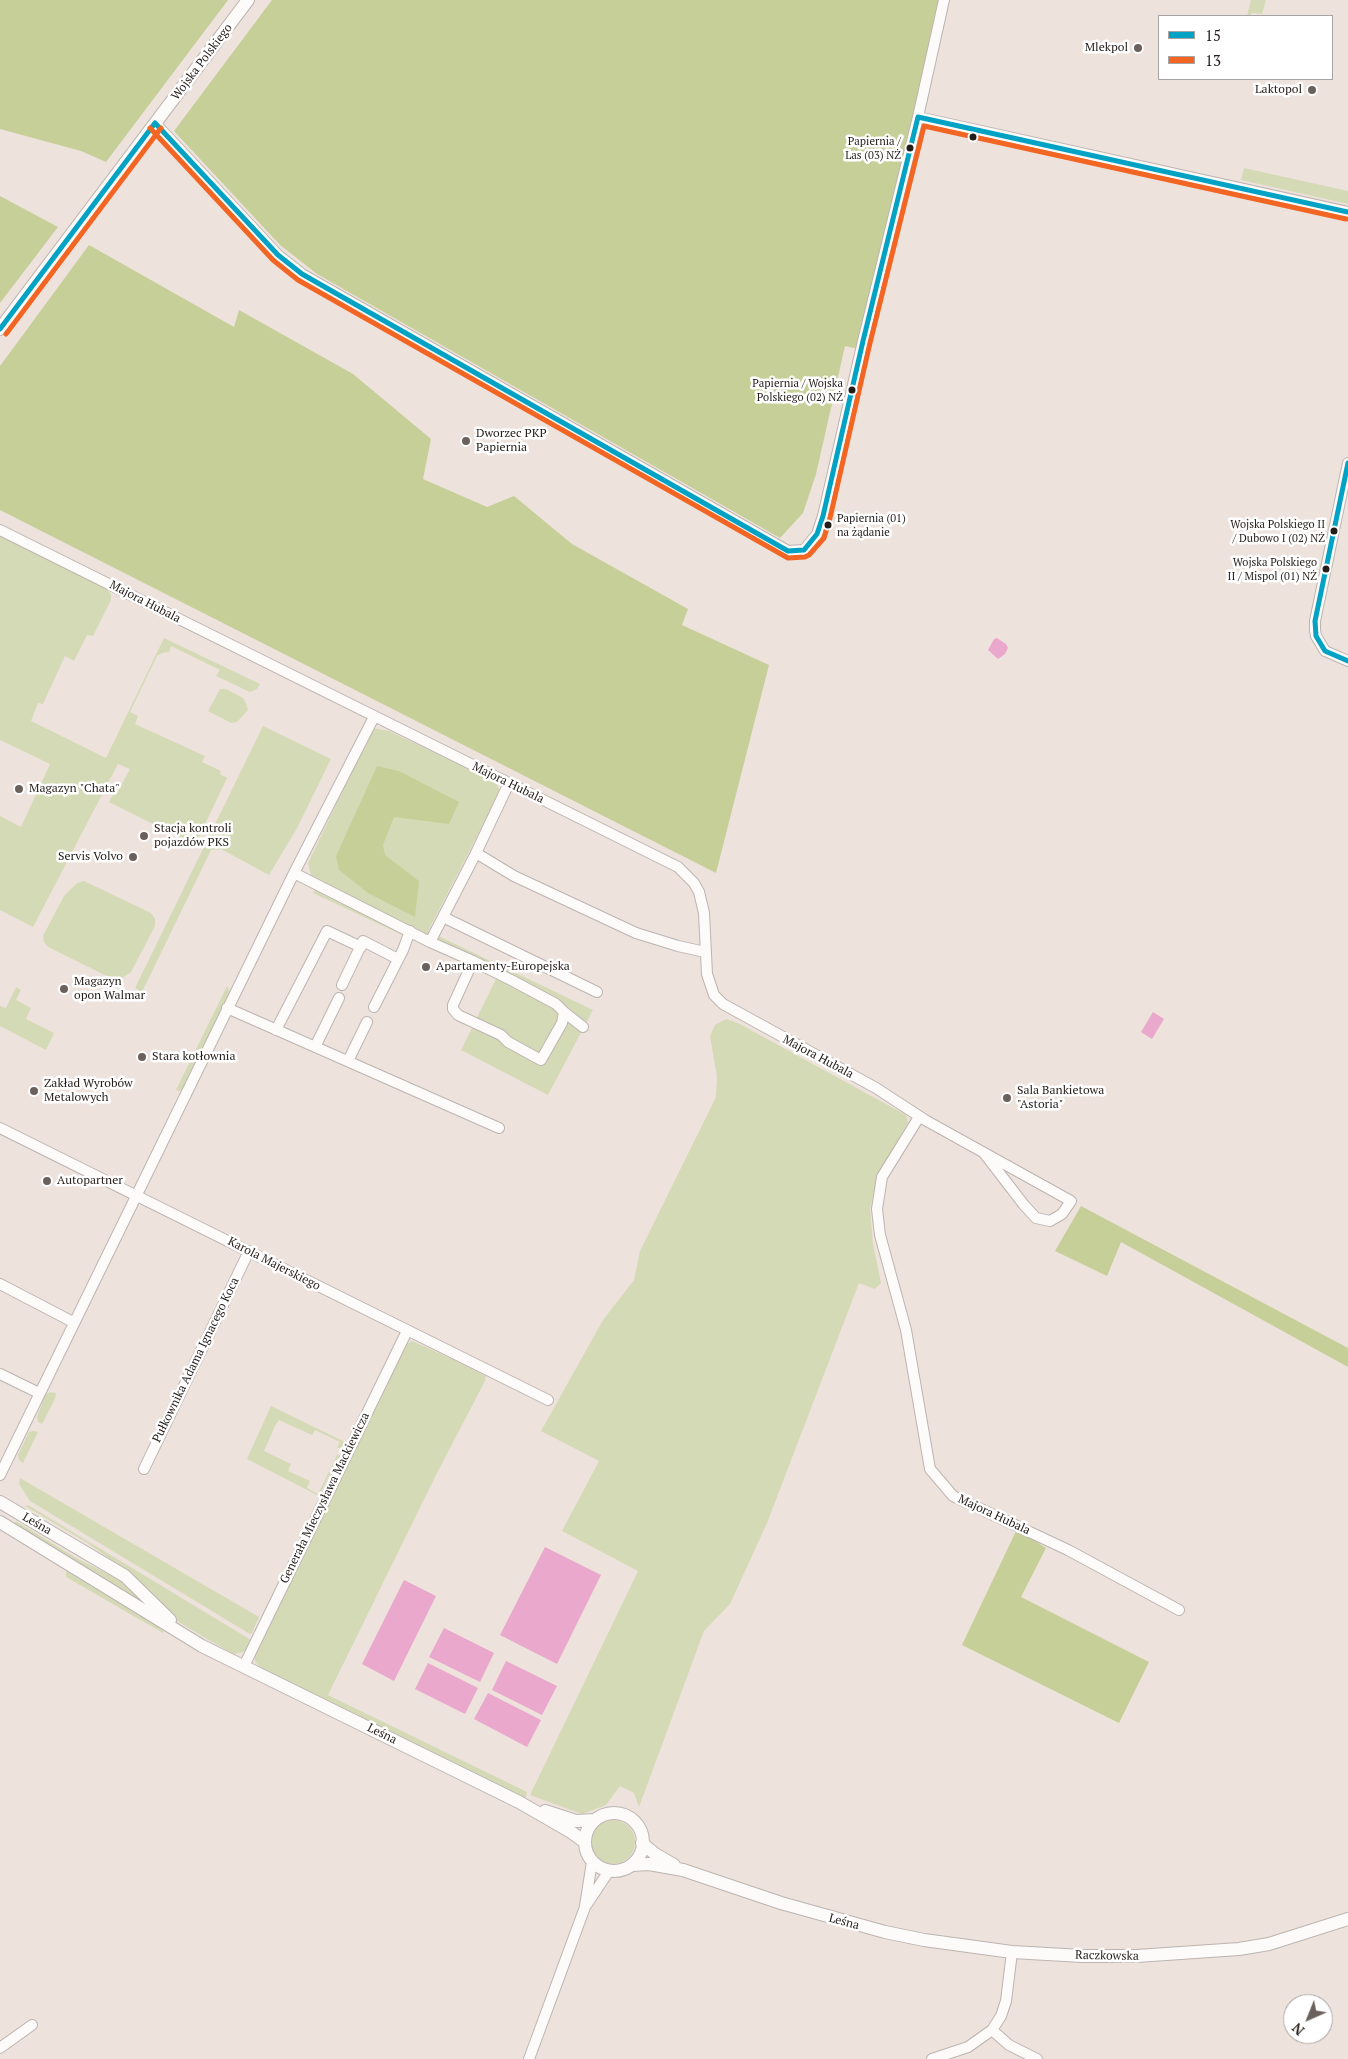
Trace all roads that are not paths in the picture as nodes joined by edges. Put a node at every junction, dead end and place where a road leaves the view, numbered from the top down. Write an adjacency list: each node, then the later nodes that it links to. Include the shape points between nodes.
1 (248, 0): 4 (main road, Wojska Polskiego)
2 (944, 0): 3 (street)
3 (918, 117): 4 (street, via 823,516 817,534 804,550 788,551 302,274 278,255); 5 (street)
4 (155, 123): 6 (main road, Wojska Polskiego)
5 (1348, 212)
6 (0, 329)
7 (1348, 463): 9 (street, via 1315,622 1316,636 1325,651)
8 (0, 530): 10 (street, Majora Hubala)
9 (1348, 660)
10 (374, 717): 11 (street, Majora Hubala); 13 (street)
11 (509, 783): 12 (street); 18 (street, Majora Hubala, via 687,874 702,902)
12 (476, 853): 14 (street); 18 (street, via 514,876 636,933)
13 (294, 873): 15 (street); 25 (street)
14 (443, 917): 16 (street); 22 (street)
15 (410, 931): 16 (street); 19 (street)
16 (430, 942): 20 (street)
17 (360, 946): 19 (street, via 363,941); 21 (street); 29 (street, via 327,932)
18 (705, 952): 32 (street, Majora Hubala, via 710,985 723,1004 876,1088)
19 (398, 959): 24 (street)
20 (473, 961): 26 (street, via 556,1004); 26 (street, via 452,1005 458,1016 501,1035 541,1060 562,1023)
21 (342, 985)
22 (598, 992)
23 (339, 998): 30 (street)
24 (374, 1007)
25 (227, 1008): 29 (street); 36 (street)
26 (564, 1012): 28 (street)
27 (366, 1022): 31 (street)
28 (583, 1027)
29 (276, 1030): 30 (street)
30 (315, 1047): 31 (street)
31 (348, 1061): 34 (street)
32 (919, 1116): 35 (street, Majora Hubala); 48 (street, Majora Hubala, via 882,1177 877,1209 880,1235 906,1330 930,1470 954,1496 1068,1550)
33 (0, 1128): 36 (street, Karola Majerskiego)
34 (499, 1128)
35 (984, 1153): 35 (street, Majora Hubala, via 1036,1218 1050,1221 1062,1214 1071,1201)
36 (137, 1195): 37 (street, Karola Majerskiego); 39 (street)
37 (249, 1251): 40 (street, Karola Majerskiego); 44 (street, Pułkownika Adama Ignacego Koca)
38 (0, 1284): 39 (street)
39 (73, 1322): 42 (street)
40 (407, 1331): 43 (street, Karola Majerskiego); 49 (street, Generała Mieczysława Mackiewicza)
41 (0, 1374): 42 (street)
42 (39, 1393): 45 (street)
43 (548, 1400)
44 (144, 1469)
45 (0, 1475)
46 (0, 1502): 49 (main road, Leśna, via 125,1576 175,1624)
47 (0, 1522): 49 (main road, Leśna, via 202,1646)
48 (1180, 1610)
49 (244, 1666): 50 (main road, Leśna)
50 (519, 1802): 51 (main road, Leśna, via 576,1821); 52 (main road, Leśna)
51 (595, 1820): 52 (main road); 53 (main road, via 607,1814 626,1817 640,1830)
52 (585, 1842): 54 (main road)
53 (642, 1843): 55 (main road); 56 (main road, Leśna)
54 (592, 1862): 57 (main road); 58 (street)
55 (632, 1865): 56 (main road, Leśna, via 649,1864); 57 (main road)
56 (683, 1870): 60 (main road, Leśna, via 848,1923 924,1940)
57 (609, 1871): 58 (street)
58 (585, 1907): 64 (street)
59 (1348, 1919): 60 (main road, Raczkowska, via 1239,1950 1138,1956)
60 (1012, 1952): 62 (street, via 1006,2001)
61 (32, 2025): 63 (street)
62 (992, 2030): 65 (street, via 968,2047); 66 (street, via 1009,2045)
63 (0, 2048)
64 (529, 2059)
65 (932, 2059)
66 (1037, 2059)

